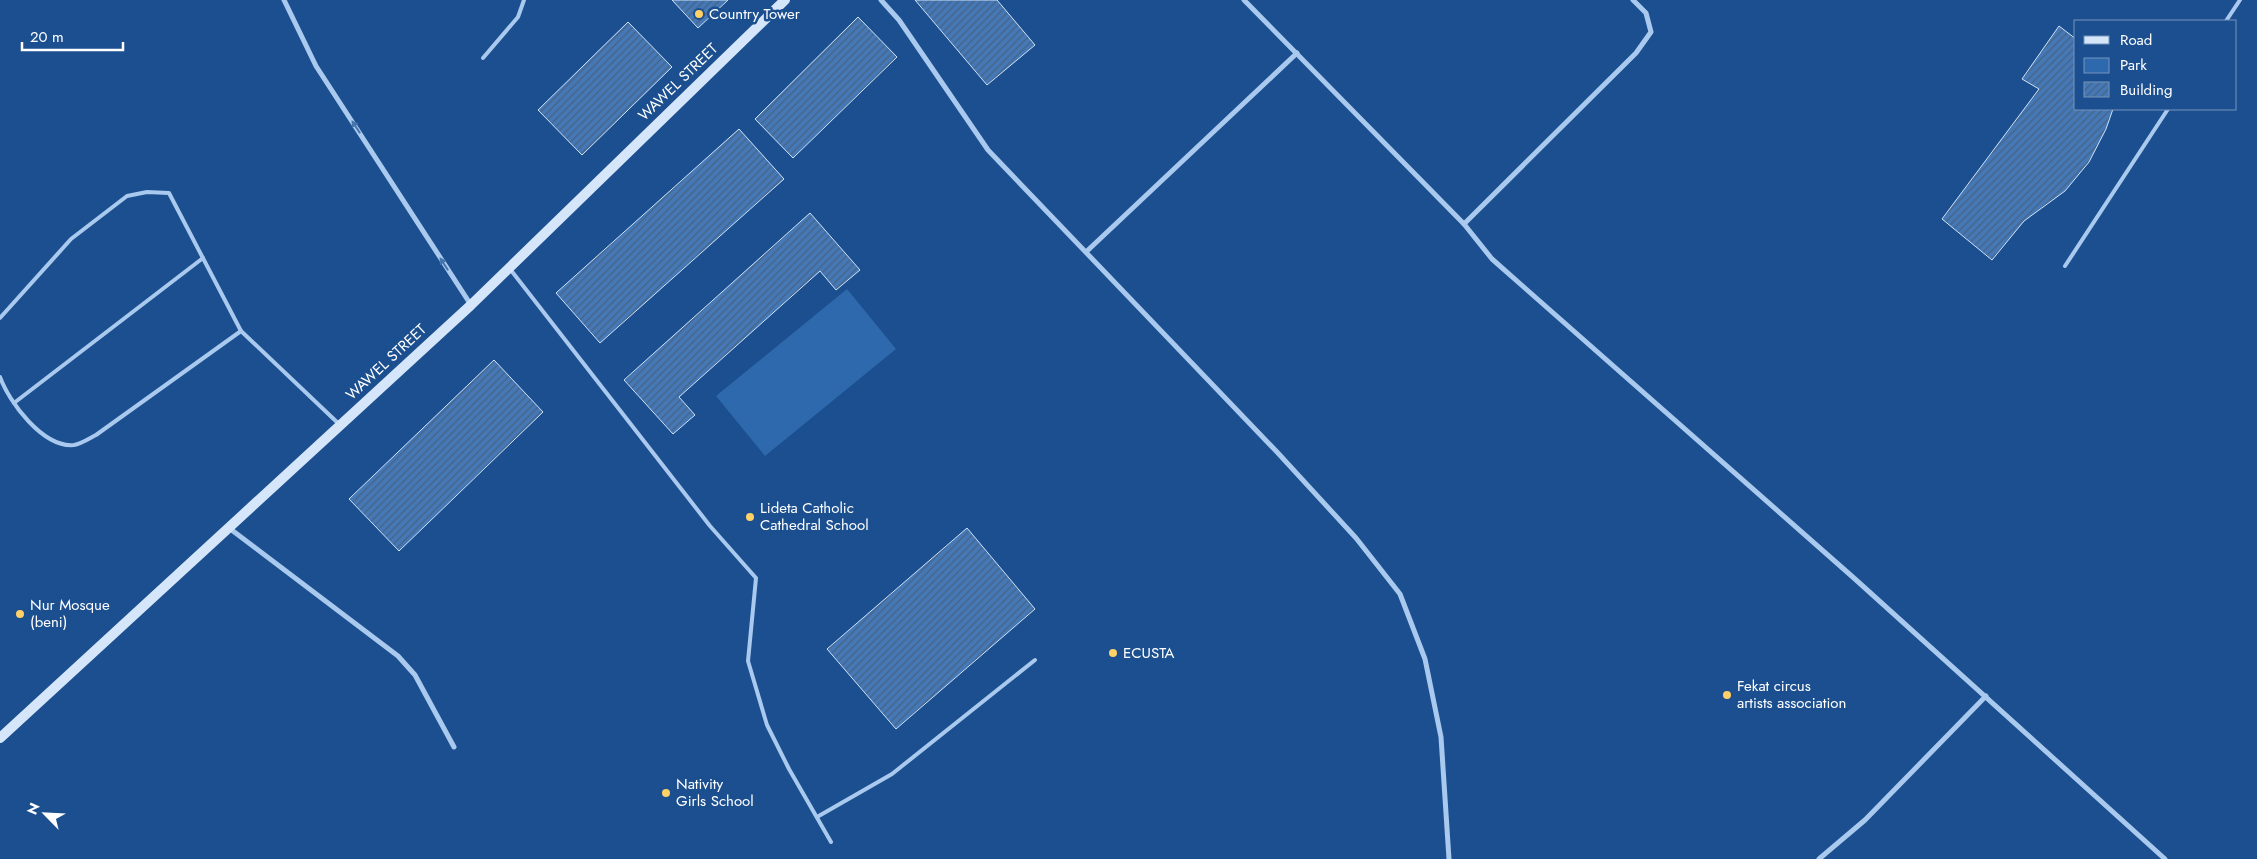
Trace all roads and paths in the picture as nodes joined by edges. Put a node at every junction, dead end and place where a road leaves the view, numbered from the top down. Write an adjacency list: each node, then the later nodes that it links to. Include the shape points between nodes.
1 (284, 0): 17 (street, one-way to 1, via 316,66)
2 (524, 0): 10 (lane, via 518,17)
3 (785, 0): 16 (main road, WAWEL STREET)
4 (881, 0): 13 (street, via 899,20 988,150)
5 (1244, 0): 9 (street)
6 (1633, 0): 12 (street, via 1646,14 1651,32 1636,53)
7 (2240, 0): 8 (lane)
8 (2227, 20)
9 (1297, 52): 12 (street); 13 (street)
10 (484, 58)
11 (2167, 110): 15 (lane)
12 (1464, 224): 25 (street, via 1492,259)
13 (1086, 252): 30 (street, via 1356,538 1400,594 1425,659 1441,736)
14 (203, 258): 18 (lane, via 169,193 147,192 127,196 71,239); 19 (lane); 21 (lane)
15 (2065, 266)
16 (508, 268): 17 (main road, WAWEL STREET); 28 (lane, via 710,526 756,578 748,660 767,725)
17 (471, 305): 22 (main road, WAWEL STREET)
18 (0, 318)
19 (241, 331): 21 (lane, via 96,435 74,445 56,441 33,427); 22 (lane)
20 (0, 377): 21 (lane)
21 (14, 403)
22 (340, 425): 23 (main road, WAWEL STREET)
23 (229, 528): 26 (main road, WAWEL STREET); 27 (street, via 398,656 415,675)
24 (1034, 660): 28 (lane, via 892,774)
25 (1986, 696): 31 (street, via 1865,820); 32 (street)
26 (0, 738)
27 (454, 747)
28 (816, 817): 29 (lane)
29 (831, 842)
30 (1450, 859)
31 (1819, 859)
32 (2165, 859)

